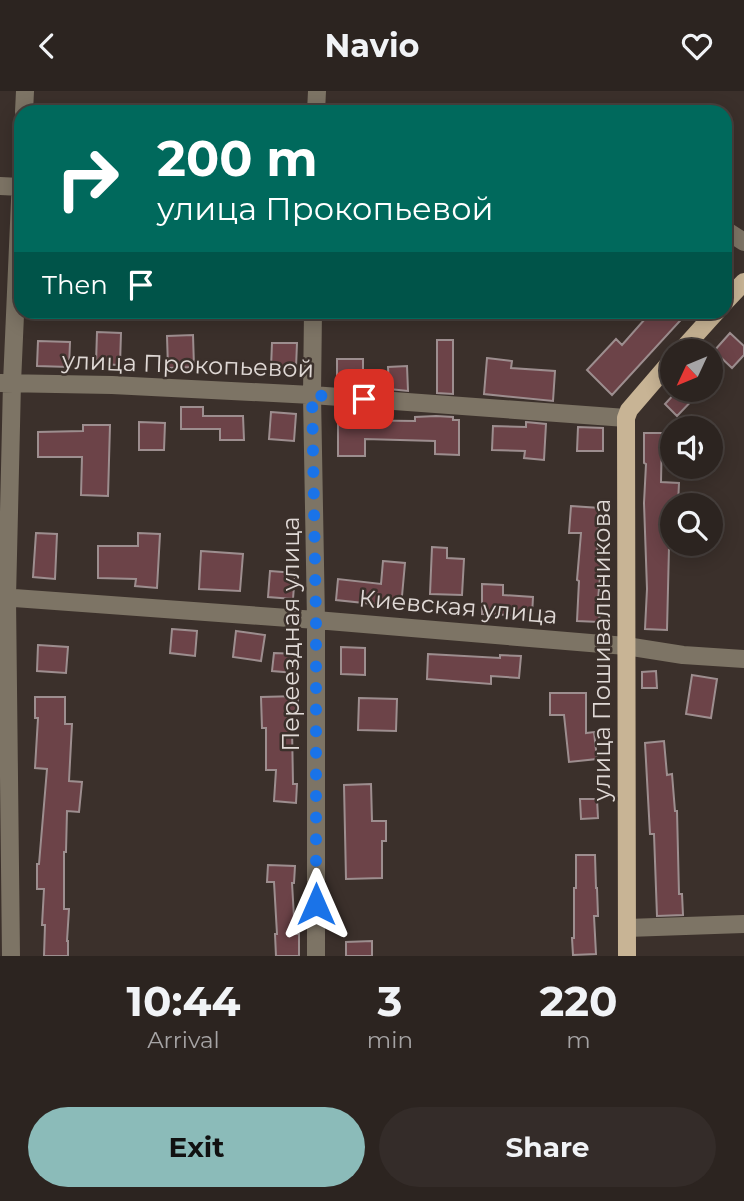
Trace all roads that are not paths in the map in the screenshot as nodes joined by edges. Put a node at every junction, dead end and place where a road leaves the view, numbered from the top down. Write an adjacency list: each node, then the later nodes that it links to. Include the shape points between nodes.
1 (14, 278): 6 (lane)
2 (313, 319): 7 (lane, Переездная улица)
3 (710, 319): 4 (main road)
4 (692, 339)
5 (660, 374): 8 (main road)
6 (6, 383): 7 (lane, улица Прокопьевой); 9 (lane)
7 (312, 395): 8 (lane, улица Прокопьевой); 10 (lane, Переездная улица)
8 (626, 418): 11 (main road, улица Пошивальникова)
9 (3, 597): 10 (lane, Киевская улица); 15 (lane)
10 (316, 620): 11 (lane, Киевская улица); 16 (lane, Переездная улица)
11 (626, 646): 12 (lane, Киевская улица); 14 (main road, улица Пошивальникова)
12 (744, 659)
13 (744, 924): 14 (lane)
14 (626, 928): 17 (main road, улица Пошивальникова)
15 (11, 956)
16 (316, 956)
17 (626, 956)

